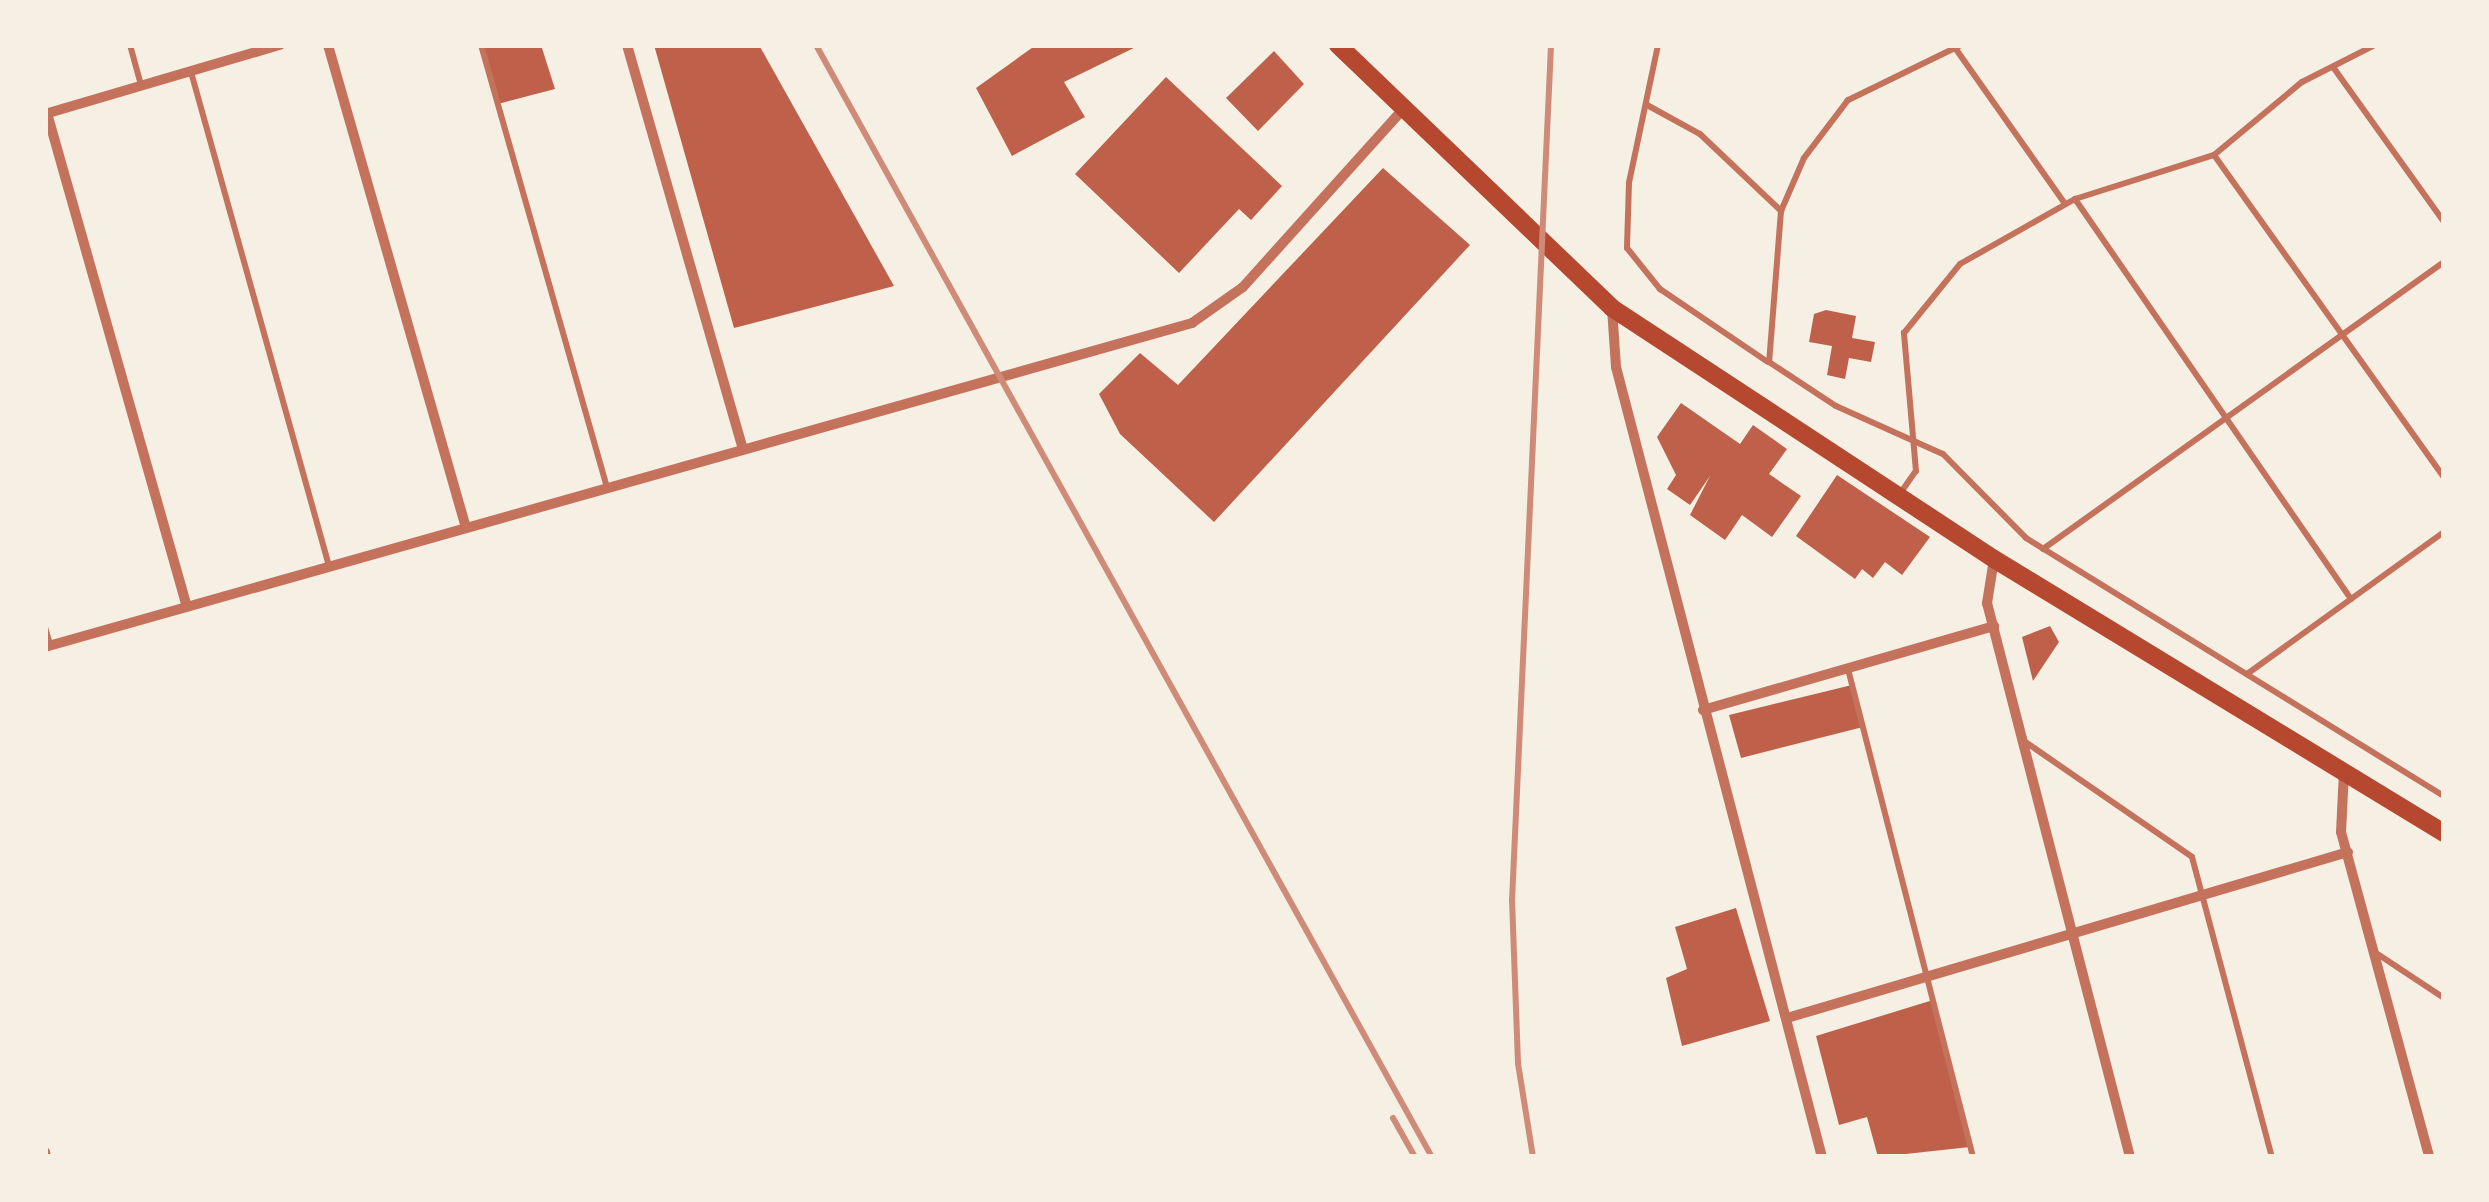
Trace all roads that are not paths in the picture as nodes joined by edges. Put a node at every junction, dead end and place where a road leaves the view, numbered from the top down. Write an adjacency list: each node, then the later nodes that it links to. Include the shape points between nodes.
1 (130, 45): 12 (lane)
2 (278, 45): 11 (street)
3 (328, 45): 31 (street)
4 (481, 45): 29 (lane)
5 (627, 45): 27 (street)
6 (1338, 45): 14 (main road)
7 (1658, 45): 13 (lane)
8 (2375, 45): 10 (lane)
9 (1956, 46): 18 (lane); 19 (lane, via 1848,100 1804,158)
10 (2333, 67): 16 (lane); 20 (lane)
11 (191, 71): 12 (street); 35 (lane)
12 (141, 86): 15 (street)
13 (1646, 104): 19 (lane, via 1700,134); 24 (lane, via 1624,217 1630,257 1660,289)
14 (1404, 108): 22 (main road); 27 (street, via 1243,287 1192,324)
15 (46, 113): 37 (street)
16 (2214, 155): 17 (lane); 23 (lane)
17 (2074, 199): 18 (lane); 25 (lane)
18 (2066, 204): 26 (lane, via 1960,264 1914,313 1900,362)
19 (1781, 211): 24 (lane)
20 (2444, 222)
21 (2444, 262): 23 (lane)
22 (1612, 308): 30 (main road); 43 (street, via 1616,367)
23 (2342, 335): 25 (lane); 28 (lane)
24 (1768, 362): 26 (lane)
25 (2223, 420): 33 (lane); 36 (lane)
26 (1910, 441): 30 (lane, via 1916,471); 33 (lane, via 1960,465 1995,511)
27 (743, 449): 29 (street)
28 (2444, 478)
29 (606, 488): 31 (street)
30 (1898, 496): 34 (main road)
31 (466, 528): 35 (street)
32 (2444, 532): 36 (lane)
33 (2044, 549): 42 (lane)
34 (1994, 559): 39 (street, via 1986,591); 45 (main road)
35 (329, 566): 37 (street)
36 (2351, 599): 42 (lane)
37 (187, 607): 40 (street)
38 (45, 626): 40 (lane)
39 (1994, 626): 41 (street); 44 (street)
40 (48, 646)
41 (1848, 669): 43 (street); 52 (lane)
42 (2246, 674): 46 (lane)
43 (1703, 710): 54 (street)
44 (2023, 741): 49 (lane, via 2192,857); 50 (street)
45 (2345, 770): 47 (main road); 48 (street, via 2338,798)
46 (2444, 796)
47 (2444, 833)
48 (2348, 852): 49 (street); 51 (street)
49 (2204, 891): 50 (street); 58 (lane)
50 (2072, 931): 52 (street); 57 (street)
51 (2376, 953): 53 (lane); 59 (street)
52 (1927, 977): 54 (street); 56 (lane)
53 (2444, 998)
54 (1787, 1018): 55 (street)
55 (1822, 1157)
56 (1973, 1157)
57 (2130, 1157)
58 (2272, 1157)
59 (2429, 1157)

